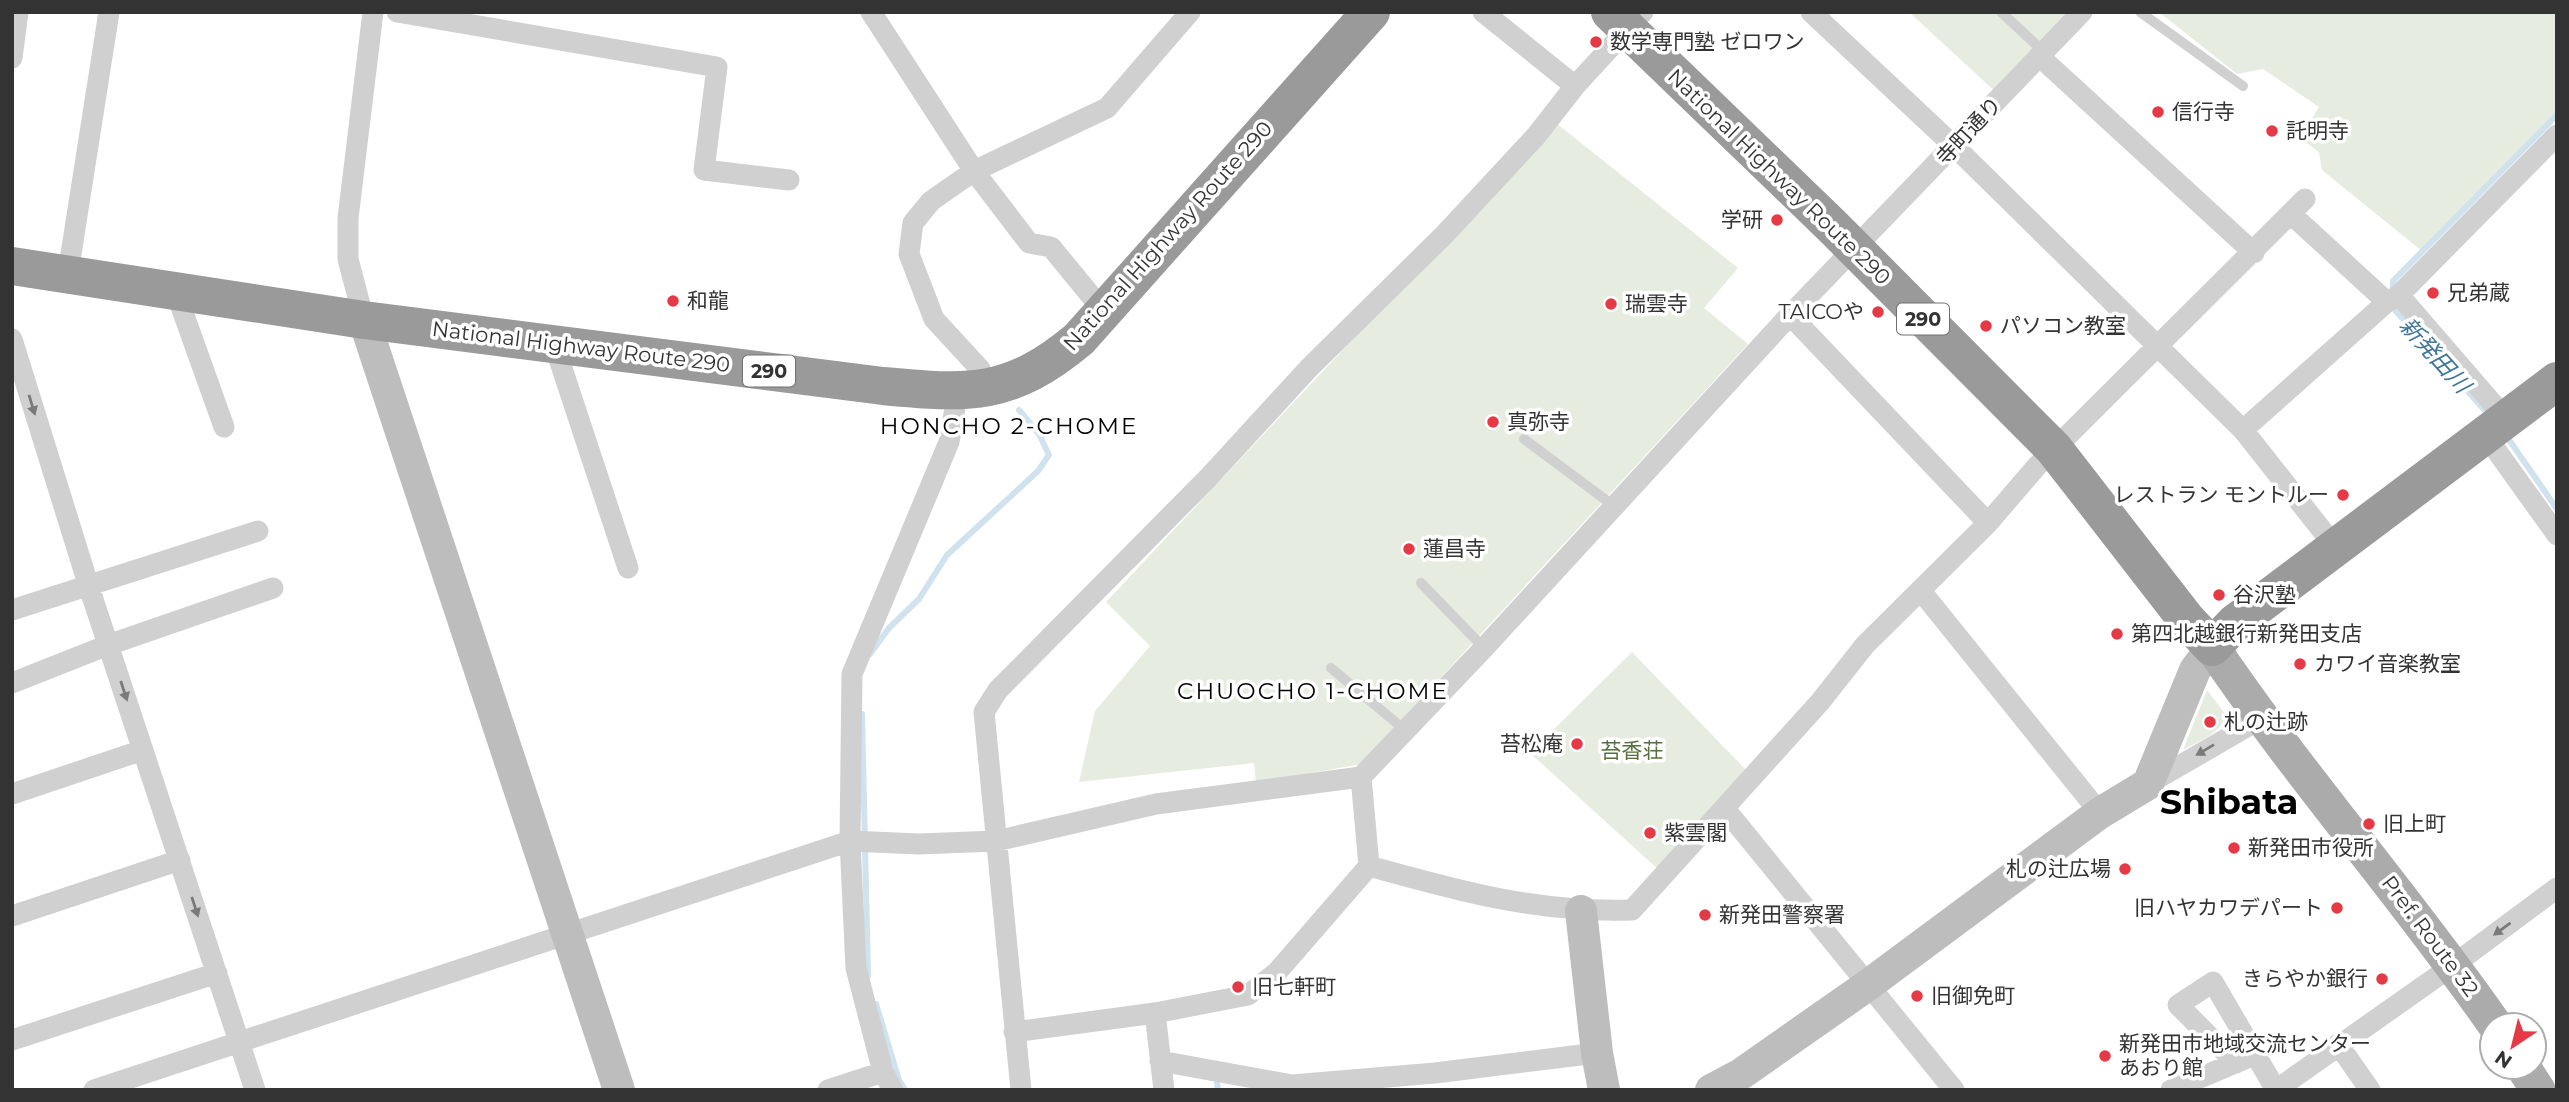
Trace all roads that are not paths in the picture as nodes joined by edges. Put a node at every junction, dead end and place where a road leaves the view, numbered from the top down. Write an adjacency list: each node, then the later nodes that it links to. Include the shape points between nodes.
1 (18, 12): 15 (street)
2 (108, 12): 25 (street)
3 (373, 12): 30 (street, via 348,218 348,259)
4 (397, 12): 21 (street, via 717,66 704,170)
5 (871, 12): 20 (street)
6 (1191, 12): 20 (street, via 1107,108)
7 (1371, 12): 28 (highway, National Highway Route 290 / 290)
8 (1483, 12): 16 (street)
9 (1811, 12): 19 (street)
10 (2001, 12): 14 (lane)
11 (2082, 12): 14 (street, 寺町通り)
12 (2140, 12): 17 (lane)
13 (1627, 18): 16 (street); 22 (highway, National Highway Route 290 / 290)
14 (2041, 54): 19 (street, 寺町通り); 23 (street)
15 (12, 58)
16 (1575, 86): 66 (street, via 1536,136 1454,224 998,690 984,712)
17 (2243, 86)
18 (2557, 135): 27 (street)
19 (1955, 147): 22 (street, 寺町通り); 33 (street)
20 (974, 171): 28 (street, via 1029,243 1051,247 1092,297); 35 (street, via 931,201 913,223 909,254 934,319 980,369)
21 (789, 180)
22 (1855, 249): 29 (street, 寺町通り); 40 (highway, National Highway Route 290 / 290)
23 (2254, 253): 27 (street, via 2299,207); 33 (street)
24 (12, 266): 25 (highway, National Highway Route 290 / 290)
25 (68, 273): 26 (highway, National Highway Route 290 / 290)
26 (175, 290): 30 (highway, National Highway Route 290 / 290); 36 (street)
27 (2393, 299): 37 (street); 38 (street)
28 (1106, 306): 35 (highway, National Highway Route 290 / 290, via 1079,339 1028,376)
29 (1790, 315): 41 (street, 寺町通り); 42 (street)
30 (364, 320): 32 (highway, National Highway Route 290 / 290); 72 (street)
31 (12, 339): 48 (street, one-way to 48)
32 (554, 344): 35 (highway, National Highway Route 290 / 290); 46 (street)
33 (2157, 345): 38 (street); 40 (street)
34 (2557, 381): 37 (highway)
35 (970, 390): 65 (street, via 955,408 949,443 852,674)
36 (224, 427)
37 (2496, 428): 44 (street); 45 (highway)
38 (2244, 430): 45 (street)
39 (1524, 439): 41 (lane)
40 (2054, 449): 42 (street); 53 (highway, National Highway Route 290 / 290, via 2186,620)
41 (1614, 506): 54 (street, 寺町通り)
42 (1988, 523): 50 (street)
43 (258, 531): 48 (street)
44 (2557, 535)
45 (2336, 548): 53 (highway, via 2235,623)
46 (628, 568)
47 (1421, 583): 54 (lane)
48 (89, 587): 51 (street); 52 (street)
49 (273, 588): 52 (street)
50 (1921, 591): 63 (street, via 1865,645); 64 (street)
51 (12, 610)
52 (108, 645): 56 (street); 59 (street, one-way to 59)
53 (2213, 647): 57 (main road, Pref. Route 32); 61 (street, via 2195,670)
54 (1484, 648): 58 (street, 寺町通り)
55 (1331, 668): 58 (lane)
56 (12, 683)
57 (2262, 718): 61 (street, one-way to 61); 73 (main road, Pref. Route 32)
58 (1406, 731): 60 (street, 寺町通り)
59 (143, 750): 62 (street); 67 (street)
60 (1361, 777): 66 (street, via 1156,804); 68 (street)
61 (2148, 783): 64 (street)
62 (12, 794)
63 (1725, 809): 70 (street, via 1632,910); 75 (street)
64 (2099, 813): 75 (street)
65 (850, 841): 66 (street); 72 (street); 86 (street, via 856,968)
66 (996, 841): 78 (street)
67 (180, 860): 71 (street); 74 (street, one-way to 74)
68 (1369, 866): 70 (street, via 1482,898); 77 (street, via 1277,972 1248,995)
69 (2557, 888): 73 (street, one-way to 73)
70 (1581, 911): 82 (street)
71 (12, 916)
72 (567, 934): 80 (street); 91 (street)
73 (2452, 966): 76 (main road, Pref. Route 32); 81 (street)
74 (217, 973): 79 (street); 80 (street)
75 (1868, 985): 96 (street); 97 (street)
76 (2485, 1011)
77 (1155, 1013): 78 (street); 84 (street)
78 (1014, 1032): 93 (street)
79 (12, 1040)
80 (240, 1042): 87 (street); 90 (street)
81 (2339, 1044): 88 (street); 99 (street)
82 (1597, 1053): 84 (street, via 1292,1085); 95 (street)
83 (2257, 1054): 85 (street); 85 (street, via 2213,982 2178,1005); 88 (street)
84 (1160, 1061): 94 (street)
85 (2236, 1063): 98 (street)
86 (888, 1081): 92 (street)
87 (144, 1082): 89 (street)
88 (2276, 1089)
89 (94, 1090)
90 (255, 1090)
91 (619, 1090)
92 (828, 1090)
93 (1021, 1090)
94 (1164, 1090)
95 (1604, 1090)
96 (1711, 1090)
97 (1954, 1090)
98 (2171, 1090)
99 (2370, 1090)

